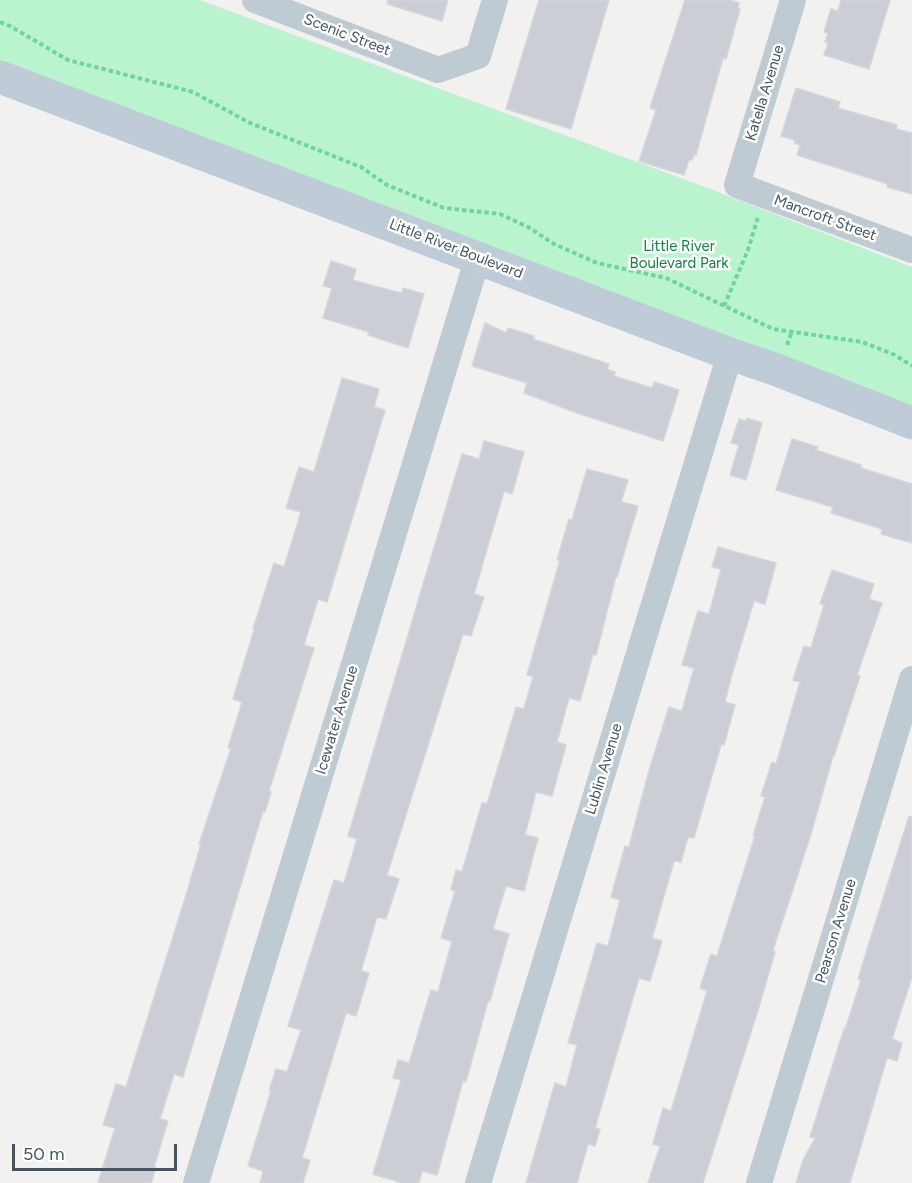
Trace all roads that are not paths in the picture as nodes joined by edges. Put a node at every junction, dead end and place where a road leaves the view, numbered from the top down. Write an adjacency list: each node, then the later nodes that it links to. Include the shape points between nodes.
1 (255, 0): 2 (street, Scenic Street, via 438,70 478,56)
2 (495, 0)
3 (793, 0): 5 (street, Katella Avenue)
4 (0, 77): 7 (street, Little River Boulevard)
5 (737, 185): 6 (street, Mancroft Street)
6 (912, 250)
7 (478, 257): 8 (street, Little River Boulevard); 11 (street, Icewater Avenue)
8 (730, 354): 9 (street, Little River Boulevard); 12 (street, Lublin Avenue)
9 (912, 423)
10 (912, 679): 13 (street, Pearson Avenue)
11 (196, 1183)
12 (478, 1183)
13 (759, 1183)

